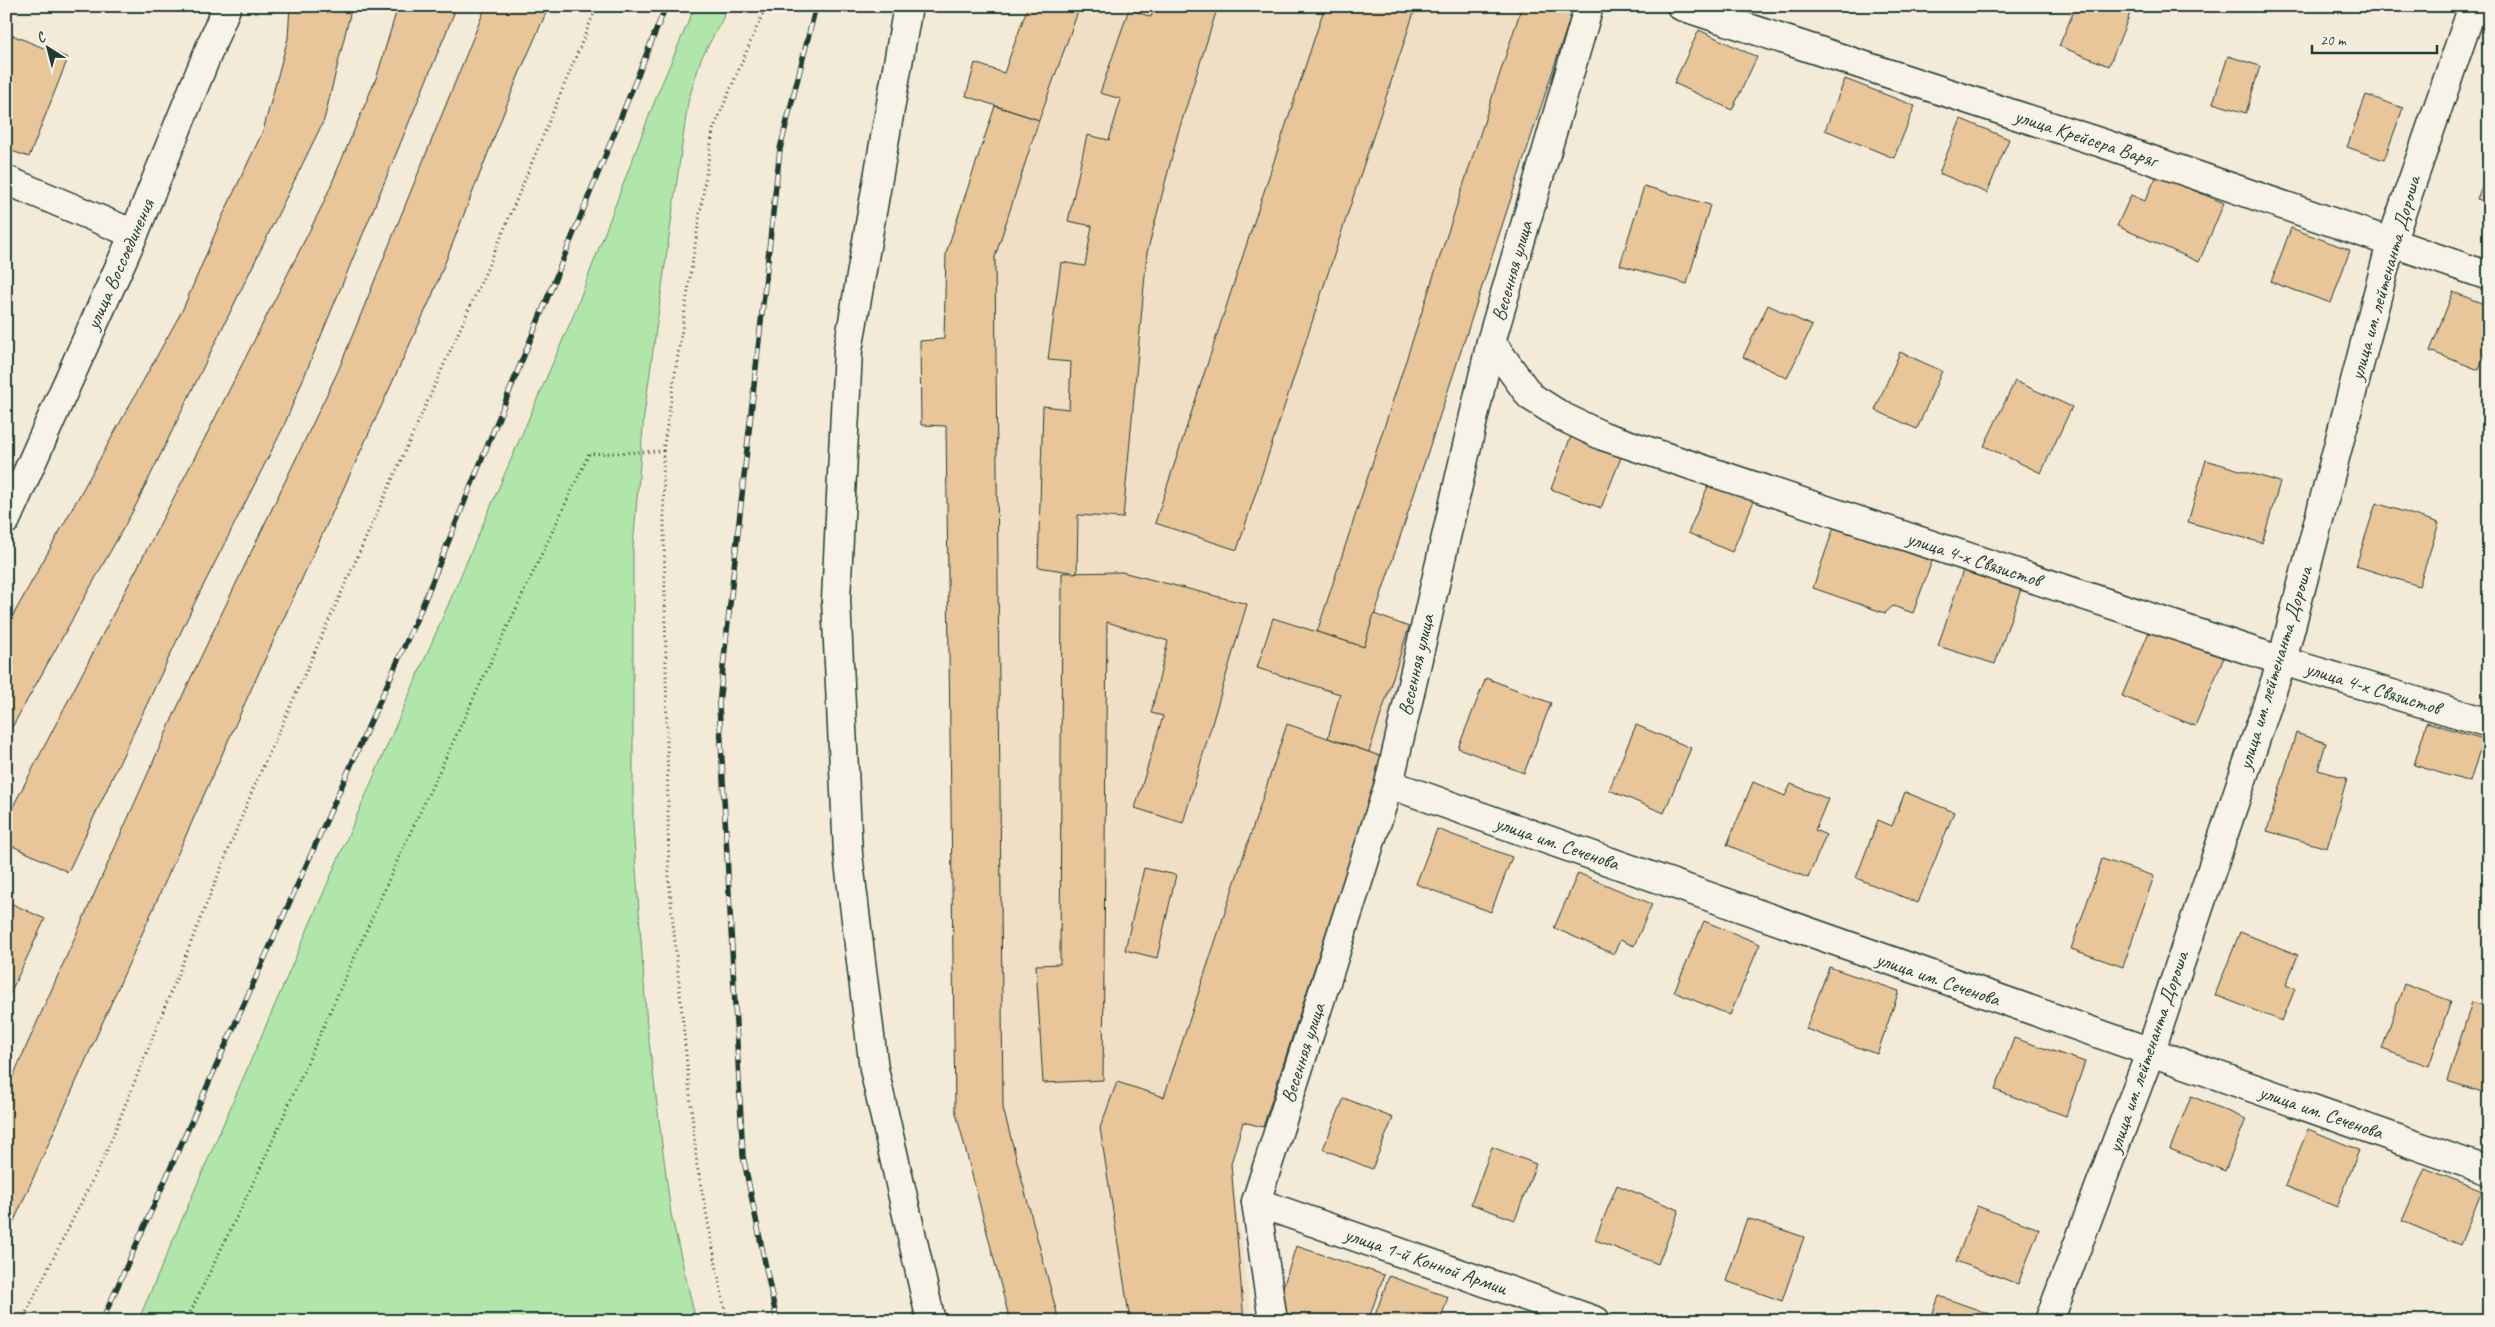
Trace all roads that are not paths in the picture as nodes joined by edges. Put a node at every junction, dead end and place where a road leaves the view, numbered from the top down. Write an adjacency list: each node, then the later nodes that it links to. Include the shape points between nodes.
1 (227, 6): 7 (street, улица Воссоединения)
2 (908, 6): 18 (street, via 848,350 836,600 848,854 874,1069)
3 (1589, 6): 10 (street, Весенняя улица)
4 (1680, 6): 8 (street, улица Крейсера Варяг, via 2108,144)
5 (2473, 6): 8 (street, улица им. лейтенанта Дороша)
6 (6, 180): 7 (street)
7 (134, 234): 11 (street, улица Воссоединения)
8 (2391, 243): 9 (street, улица Крейсера Варяг); 12 (street, улица им. лейтенанта Дороша)
9 (2489, 276)
10 (1491, 342): 12 (street, улица 4-х Связистов, via 1530,396 1563,417 1603,436); 14 (street, Весенняя улица)
11 (6, 520)
12 (2282, 661): 13 (street, улица 4-х Связистов); 15 (street, улица им. лейтенанта Дороша)
13 (2489, 723)
14 (1389, 784): 15 (street, улица им. Сеченова); 17 (street, Весенняя улица)
15 (2150, 1053): 16 (street, улица им. Сеченова); 21 (street, улица им. лейтенанта Дороша)
16 (2489, 1171)
17 (1256, 1202): 19 (street, Весенняя улица); 20 (street, улица 1-й Конной Армии)
18 (931, 1321)
19 (1273, 1321)
20 (1596, 1321)
21 (2049, 1321)

